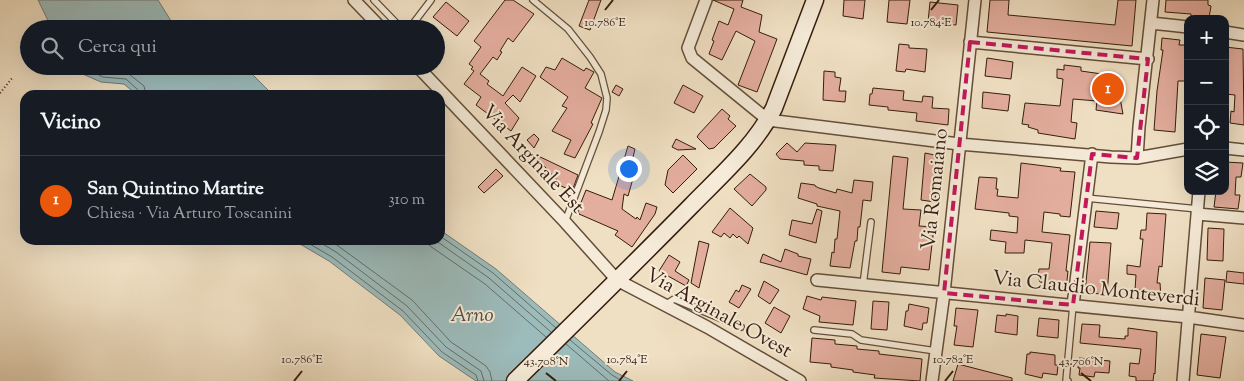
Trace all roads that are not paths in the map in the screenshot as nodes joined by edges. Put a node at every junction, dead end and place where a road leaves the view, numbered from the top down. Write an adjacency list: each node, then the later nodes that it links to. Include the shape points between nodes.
1 (354, 0): 9 (street)
2 (374, 0): 10 (lane)
3 (431, 0): 11 (lane)
4 (533, 0): 32 (lane, via 568,29 590,57 600,74 607,98 599,132)
5 (706, 0): 21 (street, via 688,48 692,58)
6 (815, 0): 21 (main road)
7 (975, 0): 16 (street, Via Romaiano)
8 (1153, 0): 12 (street)
9 (373, 20)
10 (393, 20)
11 (416, 20)
12 (1151, 23): 13 (street); 17 (street)
13 (1184, 27)
14 (1229, 33): 15 (street)
15 (1244, 35)
16 (970, 42): 17 (street); 22 (street, Via Romaiano)
17 (1148, 59): 27 (street)
18 (426, 75): 19 (street, Via Arginale Est)
19 (440, 90)
20 (445, 96): 32 (street, Via Arginale Est)
21 (768, 120): 22 (street); 34 (main road, via 733,163)
22 (960, 144): 26 (street); 37 (street, Via Romaiano)
23 (1229, 148): 25 (street)
24 (1184, 150): 27 (street)
25 (1244, 150)
26 (1092, 151): 27 (street); 29 (street)
27 (1138, 158)
28 (1199, 195): 30 (street)
29 (1086, 198): 30 (lane); 39 (street)
30 (1198, 211): 31 (street); 40 (street)
31 (1244, 218)
32 (565, 222): 34 (street, Via Arginale Est)
33 (870, 222): 36 (lane)
34 (617, 280): 38 (street, Via Arginale Ovest); 45 (main road)
35 (817, 280): 36 (street, Via Claudio Monteverdi)
36 (863, 285): 37 (street, Via Claudio Monteverdi)
37 (944, 293): 39 (street, Via Claudio Monteverdi); 44 (street, Via Romaiano)
38 (665, 305): 42 (lane, via 674,299); 46 (street, Via Arginale Ovest)
39 (1073, 305): 40 (street, Via Claudio Monteverdi); 48 (lane)
40 (1188, 317): 41 (street, Via Claudio Monteverdi); 49 (street)
41 (1244, 325)
42 (741, 327)
43 (814, 330): 44 (lane, via 852,334 860,340)
44 (936, 351): 47 (street, Via Romaiano)
45 (516, 381)
46 (800, 381)
47 (932, 381)
48 (1068, 381)
49 (1183, 381)

